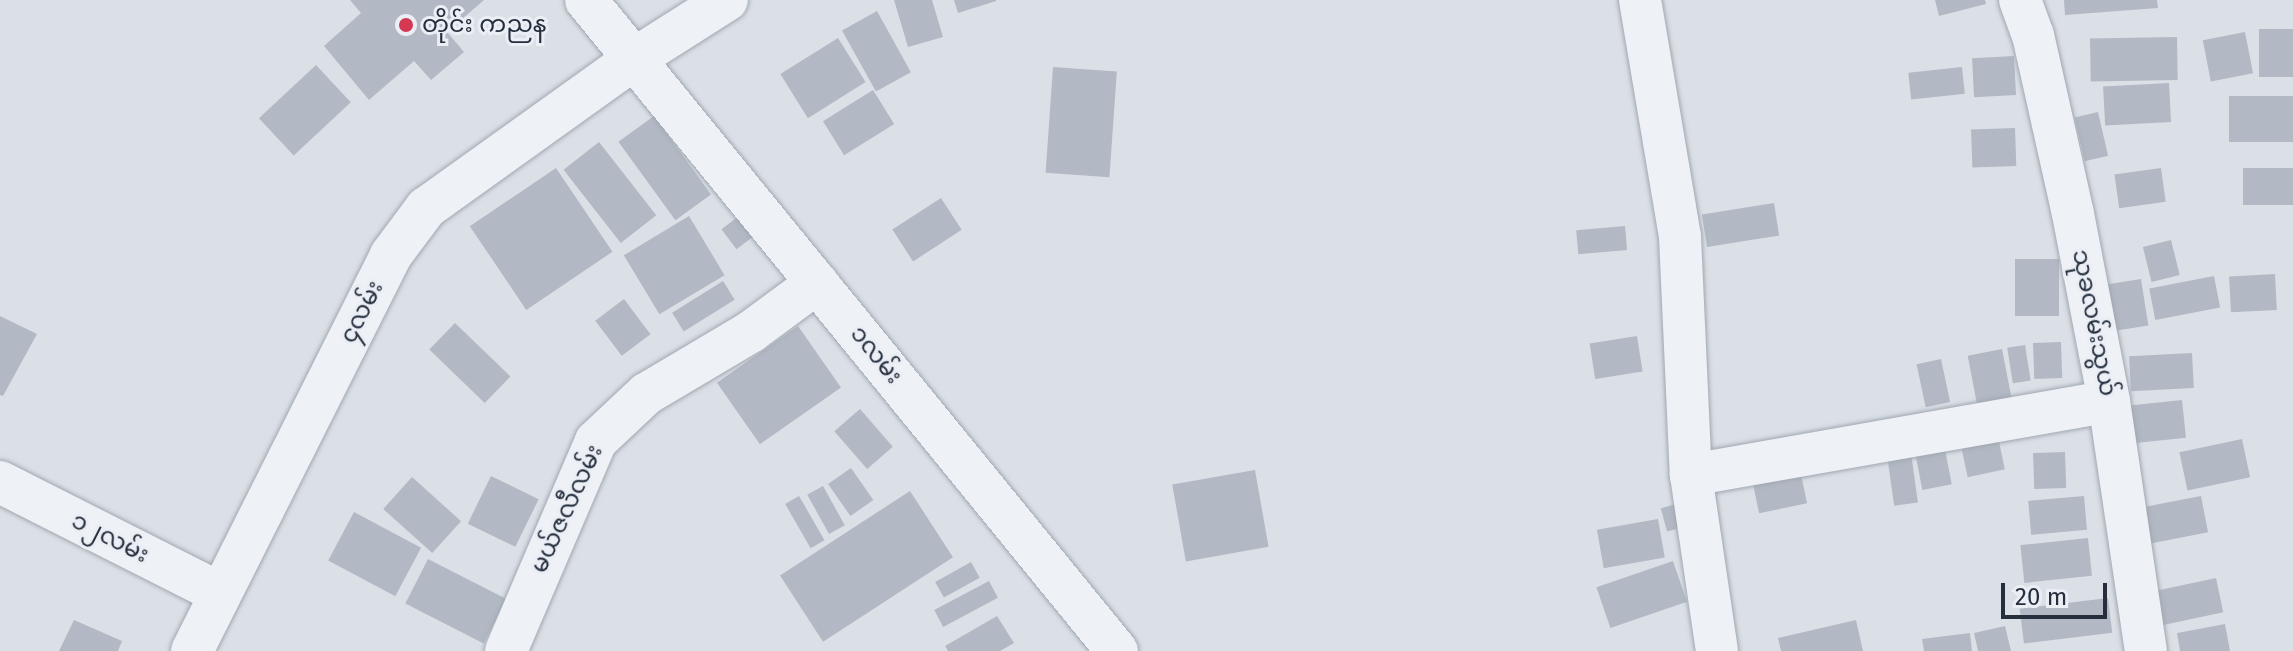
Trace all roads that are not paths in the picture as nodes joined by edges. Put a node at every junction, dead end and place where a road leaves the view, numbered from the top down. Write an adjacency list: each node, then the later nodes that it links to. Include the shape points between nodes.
1 (586, 0): 5 (street, ၁လမ်း)
2 (727, 0): 5 (street, ၄လမ်း)
3 (1640, 0): 8 (street, via 1680,237)
4 (2020, 0): 7 (street, သုခလမ်းသွယ်, via 2037,50)
5 (634, 59): 6 (street, ၁လမ်း); 10 (street, ၄လမ်း, via 426,208 391,255)
6 (817, 283): 12 (street, မယ်ဇလီလမ်း, via 752,331 646,394 596,441); 13 (street, ၁လမ်း)
7 (2109, 401): 8 (street); 15 (street, သုခလမ်းသွယ်)
8 (1691, 475): 14 (street)
9 (0, 482): 10 (street, ၁၂လမ်း)
10 (220, 593): 11 (street, ၄လမ်း)
11 (192, 651)
12 (506, 651)
13 (1117, 651)
14 (1717, 651)
15 (2146, 651)

